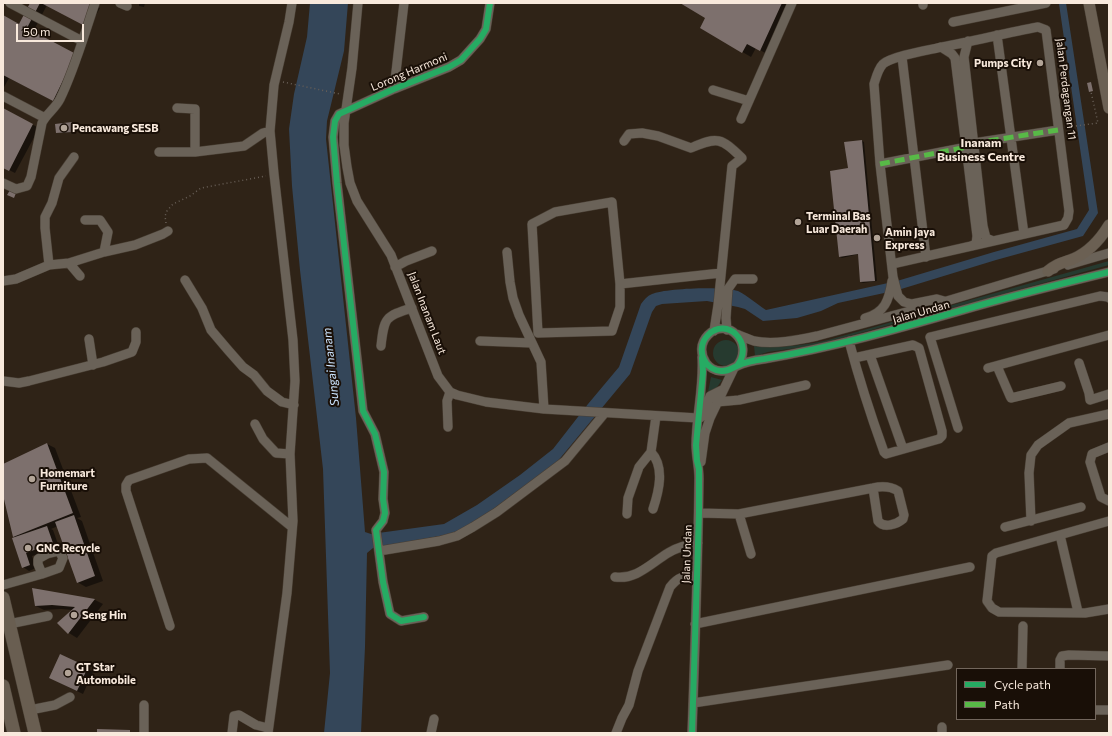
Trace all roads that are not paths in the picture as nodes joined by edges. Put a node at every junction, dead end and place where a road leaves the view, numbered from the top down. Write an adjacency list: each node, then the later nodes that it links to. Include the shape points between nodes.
1 (10, 3): 12 (street)
2 (94, 3): 12 (street)
3 (292, 3): 26 (street, via 274,85)
4 (358, 3): 22 (street, Jalan Inanam Laut)
5 (404, 3): 16 (street)
6 (490, 3): 16 (street, Lorong Harmoni, via 486,29 461,60 449,68)
7 (792, 3): 19 (street)
8 (1046, 3): 10 (street)
9 (1090, 3): 21 (main road)
10 (953, 22)
11 (997, 35): 13 (street, Jalan Perdagangan 11); 25 (street, Jalan Perdagangan 11, via 1038,27 1046,30); 27 (street)
12 (82, 41): 24 (street, via 72,74 59,101)
13 (968, 41): 14 (street, Jalan Perdagangan 11); 29 (street, via 964,57)
14 (941, 47): 15 (street, Jalan Perdagangan 11); 29 (street, via 955,58)
15 (902, 57): 33 (street); 34 (street, Jalan Perdagangan 11, via 883,64 874,84)
16 (394, 89): 22 (street, Lorong Harmoni)
17 (713, 90): 19 (street)
18 (3, 96): 24 (street)
19 (749, 101): 23 (street)
20 (177, 108): 31 (street, via 196,109)
21 (1109, 108)
22 (347, 110): 50 (street, Jalan Inanam Laut, via 344,145 350,183 357,201 391,256); 120 (street, via 339,114 333,137 363,411 375,434 384,472 385,513 376,530)
23 (741, 119)
24 (43, 121): 35 (street, via 27,186 16,188)
25 (1058, 130): 27 (street); 39 (street, Jalan Perdagangan 11, via 1068,218 1064,225)
26 (270, 131): 31 (street, via 244,146); 93 (street, via 293,340)
27 (1011, 137): 29 (street); 39 (street)
28 (624, 141): 52 (street, via 629,134 642,133 691,148 708,140 718,140 729,145 742,158 732,166)
29 (970, 145): 33 (street); 40 (street, via 983,226 986,238); 41 (street, via 977,236 976,244)
30 (159, 152): 31 (street)
31 (195, 152)
32 (74, 157): 49 (street, via 59,178 45,217)
33 (914, 157): 34 (street); 46 (street)
34 (880, 164): 48 (street, Jalan Perdagangan 11)
35 (3, 183)
36 (85, 220): 43 (street, via 100,220 108,232)
37 (1109, 224): 51 (main road, via 1090,249 1056,264)
38 (165, 232): 43 (street, via 135,245)
39 (1024, 234): 40 (street, Jalan Perdagangan 11)
40 (993, 241): 41 (street, Jalan Perdagangan 11)
41 (971, 246): 46 (street, Jalan Perdagangan 11)
42 (432, 251): 50 (street)
43 (104, 252): 47 (street)
44 (508, 252): 76 (street, via 514,298)
45 (1109, 253): 51 (street, Jalan Undan)
46 (926, 257): 48 (street, Jalan Perdagangan 11)
47 (70, 263): 49 (street); 54 (street)
48 (892, 264): 60 (street, Jalan Perdagangan 11)
49 (49, 265): 57 (street, via 16,279)
50 (395, 267): 64 (street, Jalan Inanam Laut)
51 (1048, 271): 62 (street, Jalan Undan)
52 (721, 273): 58 (street); 59 (street)
53 (1109, 273): 65 (street, Jalan Undan)
54 (80, 276)
55 (753, 279): 59 (street, via 735,279)
56 (185, 280): 93 (street, via 202,308 211,330 228,350 267,391 282,402)
57 (3, 281)
58 (620, 284): 58 (street, via 620,307 612,331 538,333 532,224 555,212 612,202)
59 (724, 289): 63 (street)
60 (894, 295): 62 (street, via 912,304 937,299); 70 (street, via 884,308 871,316 828,327)
61 (1109, 298): 72 (street, via 1100,296)
62 (944, 301): 70 (street, Jalan Undan)
63 (722, 306): 66 (street); 67 (street)
64 (412, 308): 77 (street, via 389,316 383,330); 90 (street, Jalan Inanam Laut, via 438,376)
65 (927, 320): 72 (street); 75 (street, Jalan Undan)
66 (727, 330): 67 (street, Jalan Undan); 69 (street, Jalan Undan)
67 (714, 331): 78 (street, Jalan Undan, via 704,340)
68 (136, 332): 82 (street, via 132,352)
69 (736, 334): 70 (street, Jalan Undan, via 754,340 769,341 801,339); 84 (street, Jalan Undan, via 744,351)
70 (823, 334)
71 (1109, 335): 83 (street)
72 (930, 337): 101 (street)
73 (89, 339): 82 (street)
74 (480, 341): 76 (street)
75 (849, 341): 80 (street); 84 (street, Jalan Undan)
76 (532, 342): 94 (street, via 541,362)
77 (382, 346)
78 (701, 352): 84 (street, Jalan Undan, via 707,365 713,369 727,371); 98 (street, Jalan Undan, via 703,372)
79 (870, 355): 80 (street); 102 (street); 102 (street, via 913,345 918,348 942,436)
80 (854, 358): 102 (street, via 884,452 886,454)
81 (1079, 363): 91 (street, via 1089,393 1086,401)
82 (93, 364): 86 (street, via 19,383)
83 (997, 366): 85 (street); 88 (street, via 1011,398)
84 (736, 367): 89 (street, Jalan Undan)
85 (988, 368)
86 (3, 381)
87 (806, 385): 92 (street, via 739,400)
88 (1061, 386)
89 (722, 390): 92 (street, Jalan Undan); 98 (street, via 710,396 703,415)
90 (450, 392): 94 (street, via 486,402); 100 (street, via 447,401)
91 (1109, 394)
92 (717, 402): 106 (street, Jalan Undan, via 705,433)
93 (294, 405): 105 (street)
94 (544, 409): 95 (street)
95 (604, 414): 97 (street); 120 (street, via 565,461 474,527 457,536 439,541)
96 (1109, 414): 114 (street, via 1069,424 1038,445 1031,455)
97 (656, 416): 98 (street); 104 (street)
98 (698, 418): 106 (street, Jalan Undan, via 696,445)
99 (255, 424): 105 (street, via 263,439 276,453)
100 (448, 427)
101 (958, 428)
102 (903, 449)
103 (1109, 449): 108 (street, via 1092,454 1090,462 1101,496)
104 (651, 452): 110 (street, via 656,457 659,476 659,492); 112 (street, via 639,467 628,498)
105 (290, 454): 116 (street)
106 (699, 469): 111 (street, Jalan Undan)
107 (873, 488): 107 (street, via 881,486 893,488 898,492 904,515 897,524 880,524); 113 (street)
108 (1109, 501)
109 (1081, 507): 114 (street)
110 (653, 509)
111 (699, 513): 113 (street); 119 (street, Jalan Undan)
112 (627, 514)
113 (739, 514): 121 (street)
114 (1031, 521): 117 (street)
115 (1109, 521): 118 (street)
116 (292, 527): 134 (street, via 207,458 189,459 129,480 126,492); 148 (street, via 287,593)
117 (1005, 527)
118 (1060, 535): 129 (street); 129 (street, via 992,556 987,601 999,612)
119 (698, 543): 124 (street, Jalan Undan); 125 (street, via 669,552 629,577)
120 (379, 551): 131 (street, via 390,614 401,621)
121 (751, 554)
122 (970, 567): 133 (street)
123 (42, 574): 126 (street)
124 (696, 576): 133 (street, Jalan Undan); 154 (street, via 677,579 670,587)
125 (614, 577)
126 (3, 585)
127 (3, 598): 132 (highway)
128 (1109, 609): 129 (street)
129 (1078, 612)
130 (48, 616): 132 (street)
131 (424, 616)
132 (9, 624): 144 (highway)
133 (696, 624): 142 (street, Jalan Undan)
134 (170, 626)
135 (1023, 626): 138 (street)
136 (1109, 656): 139 (street, via 1062,656)
137 (948, 665): 142 (street)
138 (1022, 668)
139 (1060, 668)
140 (3, 686): 149 (highway)
141 (70, 696): 144 (street, via 55,705)
142 (693, 703): 155 (street, Jalan Undan)
143 (144, 705): 151 (street)
144 (30, 710): 150 (highway)
145 (1096, 710): 146 (street)
146 (1109, 710)
147 (434, 718): 153 (street)
148 (268, 730): 152 (street, via 239,715 234,716)
149 (14, 733)
150 (35, 733)
151 (144, 733)
152 (232, 733)
153 (431, 733)
154 (616, 733)
155 (692, 733)

